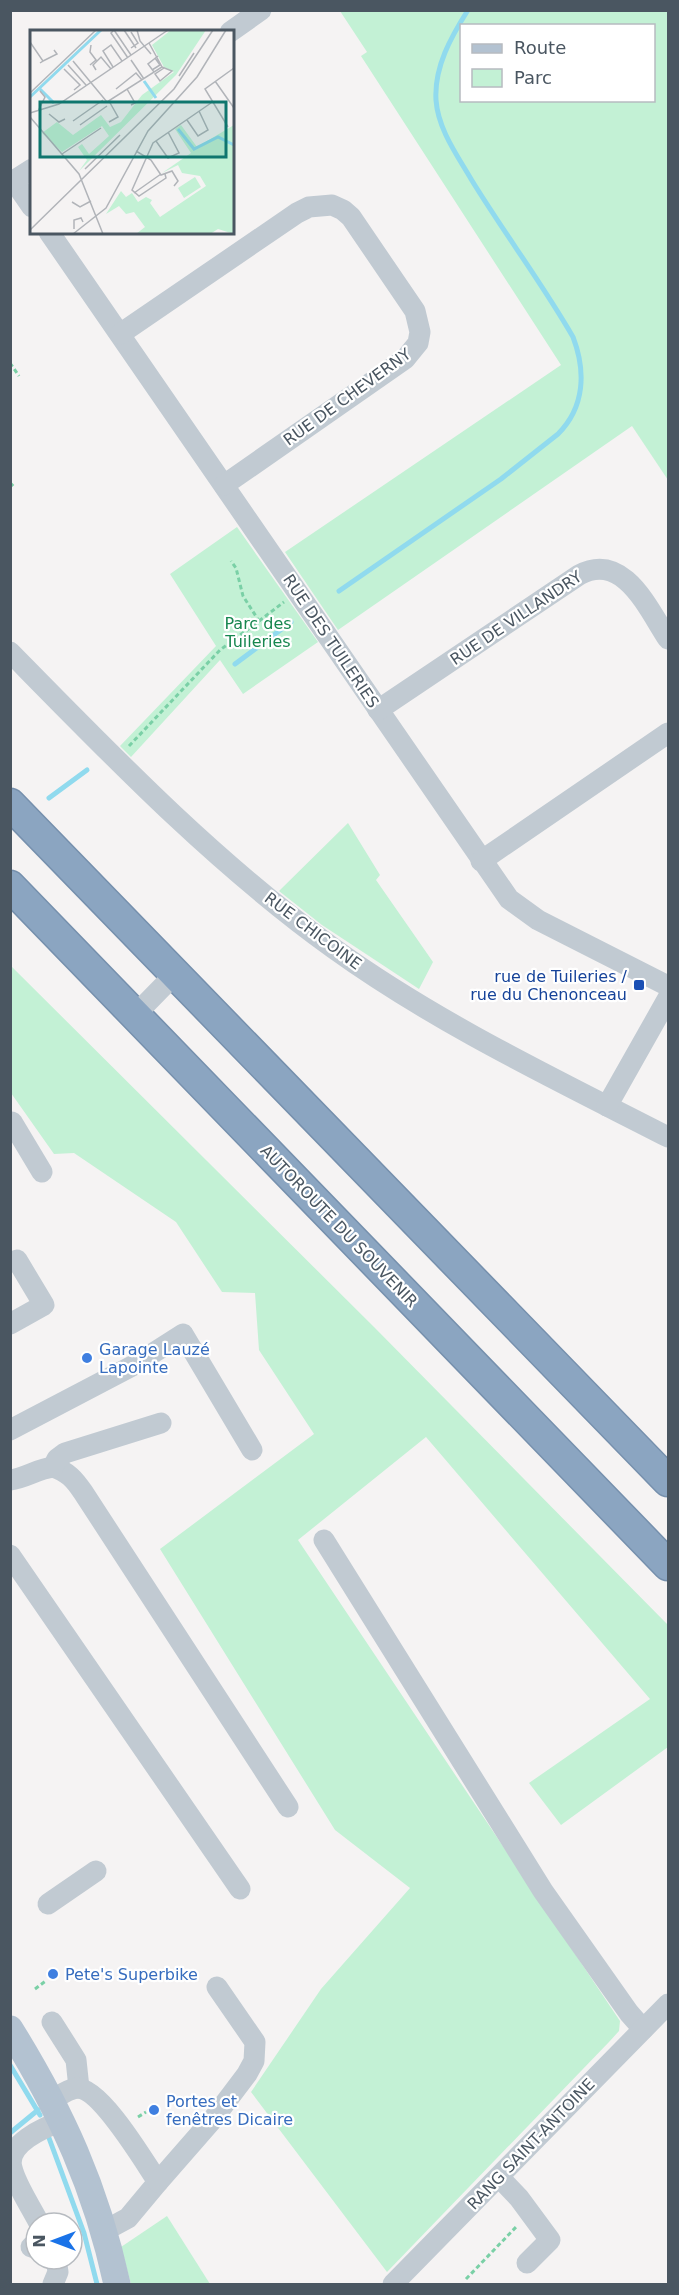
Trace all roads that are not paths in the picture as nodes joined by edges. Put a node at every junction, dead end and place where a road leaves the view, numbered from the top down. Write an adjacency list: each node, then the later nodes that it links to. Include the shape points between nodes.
1 (261, 10): 2 (street)
2 (233, 30)
3 (30, 170): 4 (street)
4 (12, 182): 5 (street)
5 (30, 204)
6 (50, 234): 7 (street, RUE DES TUILERIES)
7 (120, 334): 8 (street, RUE DES TUILERIES); 8 (street, RUE DE CHEVERNY, via 309,207 332,205 355,222 415,311 420,332 418,343 405,359)
8 (224, 485): 11 (street, RUE DES TUILERIES)
9 (669, 639): 11 (street, RUE DE VILLANDRY, via 632,585 605,568 596,568 579,575)
10 (10, 652): 20 (street, RUE CHICOINE, via 116,760 240,876 336,950 440,1016)
11 (378, 710): 14 (street, RUE DES TUILERIES)
12 (669, 733): 14 (street)
13 (10, 804): 16 (highway)
14 (481, 861): 17 (street, RUE DES TUILERIES, via 525,912)
15 (10, 886): 19 (highway, AUTOROUTE DU SOUVENIR)
16 (175, 974): 19 (street); 31 (highway)
17 (669, 986)
18 (669, 998): 20 (street)
19 (135, 1015): 34 (highway, AUTOROUTE DU SOUVENIR)
20 (607, 1106): 22 (street, RUE CHICOINE)
21 (10, 1123): 23 (street)
22 (669, 1137)
23 (42, 1172)
24 (17, 1260): 25 (street, via 44,1305)
25 (10, 1324)
26 (160, 1423): 29 (street, via 65,1453)
27 (10, 1430): 28 (street, via 136,1364 183,1334)
28 (252, 1450)
29 (53, 1467): 30 (street); 35 (street, via 63,1470 78,1485)
30 (10, 1479)
31 (669, 1481)
32 (324, 1540): 42 (street, via 543,1890)
33 (10, 1555): 37 (street)
34 (669, 1565)
35 (288, 1807)
36 (96, 1871): 38 (street)
37 (240, 1889)
38 (48, 1904)
39 (217, 1987): 48 (street, via 255,2042 254,2061 213,2119)
40 (669, 2004): 42 (street, RANG SAINT-ANTOINE)
41 (52, 2022): 44 (street, via 76,2060)
42 (643, 2029): 47 (street, RANG SAINT-ANTOINE)
43 (10, 2030): 45 (main road)
44 (80, 2088): 45 (street, via 69,2090); 48 (street, via 112,2115)
45 (57, 2110): 46 (street, via 13,2153); 50 (main road, via 83,2168)
46 (11, 2167): 49 (street)
47 (499, 2177): 51 (street, via 550,2240); 53 (street, RANG SAINT-ANTOINE)
48 (158, 2182): 50 (street, via 128,2218)
49 (33, 2211)
50 (104, 2231): 52 (main road)
51 (528, 2263)
52 (117, 2284)
53 (393, 2284)

